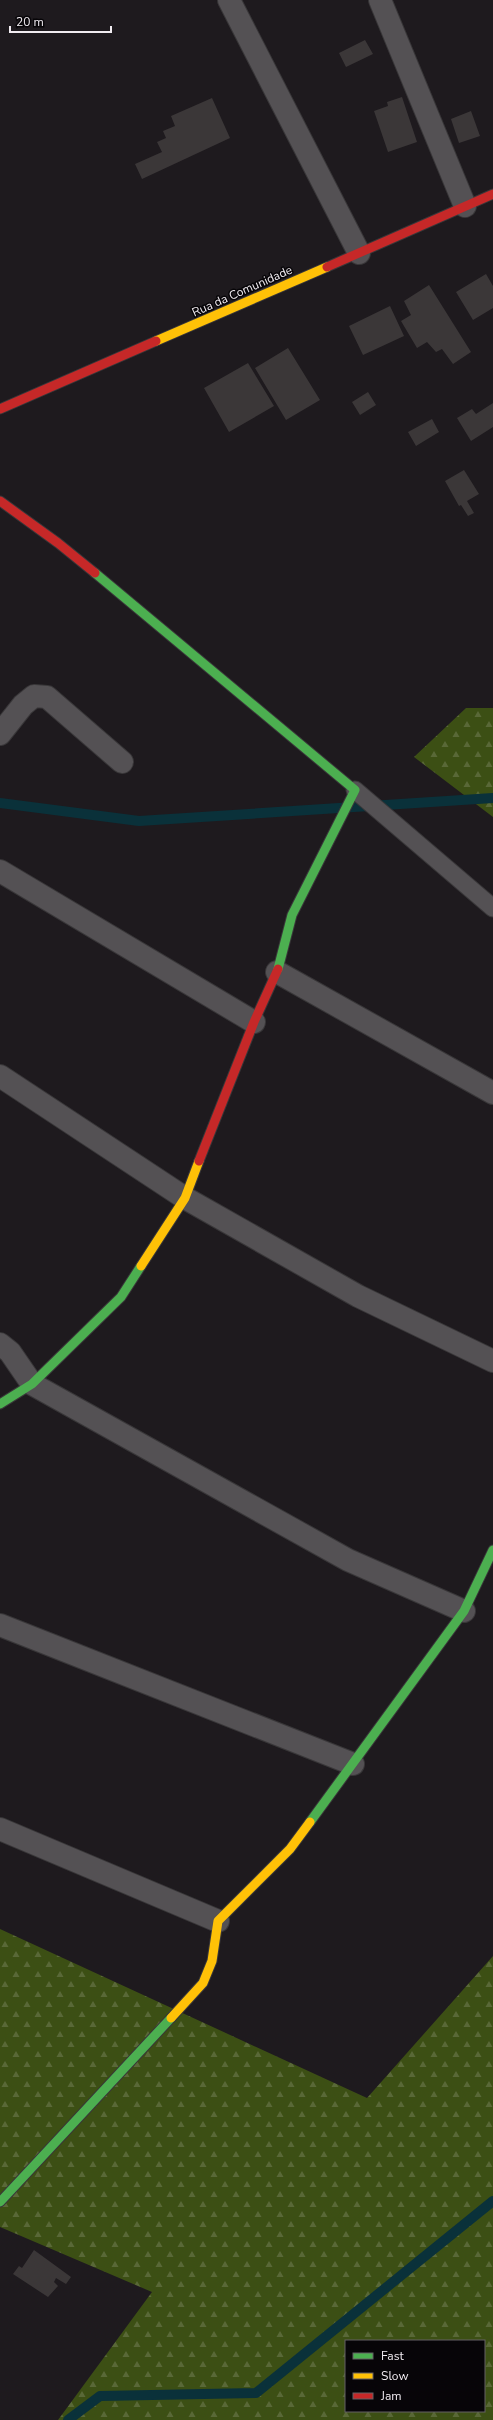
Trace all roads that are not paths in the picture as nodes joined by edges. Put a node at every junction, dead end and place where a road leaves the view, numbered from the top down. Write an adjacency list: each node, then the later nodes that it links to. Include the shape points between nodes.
1 (228, 0): 5 (street)
2 (380, 0): 4 (street)
3 (493, 194): 4 (street, Rua da Comunidade)
4 (465, 206): 5 (street, Rua da Comunidade)
5 (359, 253): 6 (street, Rua da Comunidade)
6 (0, 409)
7 (0, 501): 10 (street, via 58,543)
8 (0, 734): 9 (street, via 34,696 47,697)
9 (122, 762)
10 (355, 790): 12 (lane); 13 (street, via 292,914)
11 (0, 871): 14 (street)
12 (493, 908)
13 (277, 972): 14 (street); 16 (street)
14 (254, 1022): 17 (street)
15 (0, 1076): 17 (street)
16 (493, 1093)
17 (185, 1198): 19 (street, via 358,1296); 20 (street, via 121,1297)
18 (0, 1344): 20 (street, via 10,1352)
19 (493, 1361)
20 (32, 1384): 21 (street); 23 (street, via 348,1560)
21 (0, 1404)
22 (493, 1550): 23 (street)
23 (464, 1611): 25 (street)
24 (0, 1626): 25 (street)
25 (353, 1764): 27 (street, via 290,1849)
26 (0, 1829): 27 (street)
27 (218, 1921): 28 (street, via 212,1961 203,1984)
28 (0, 2202)

